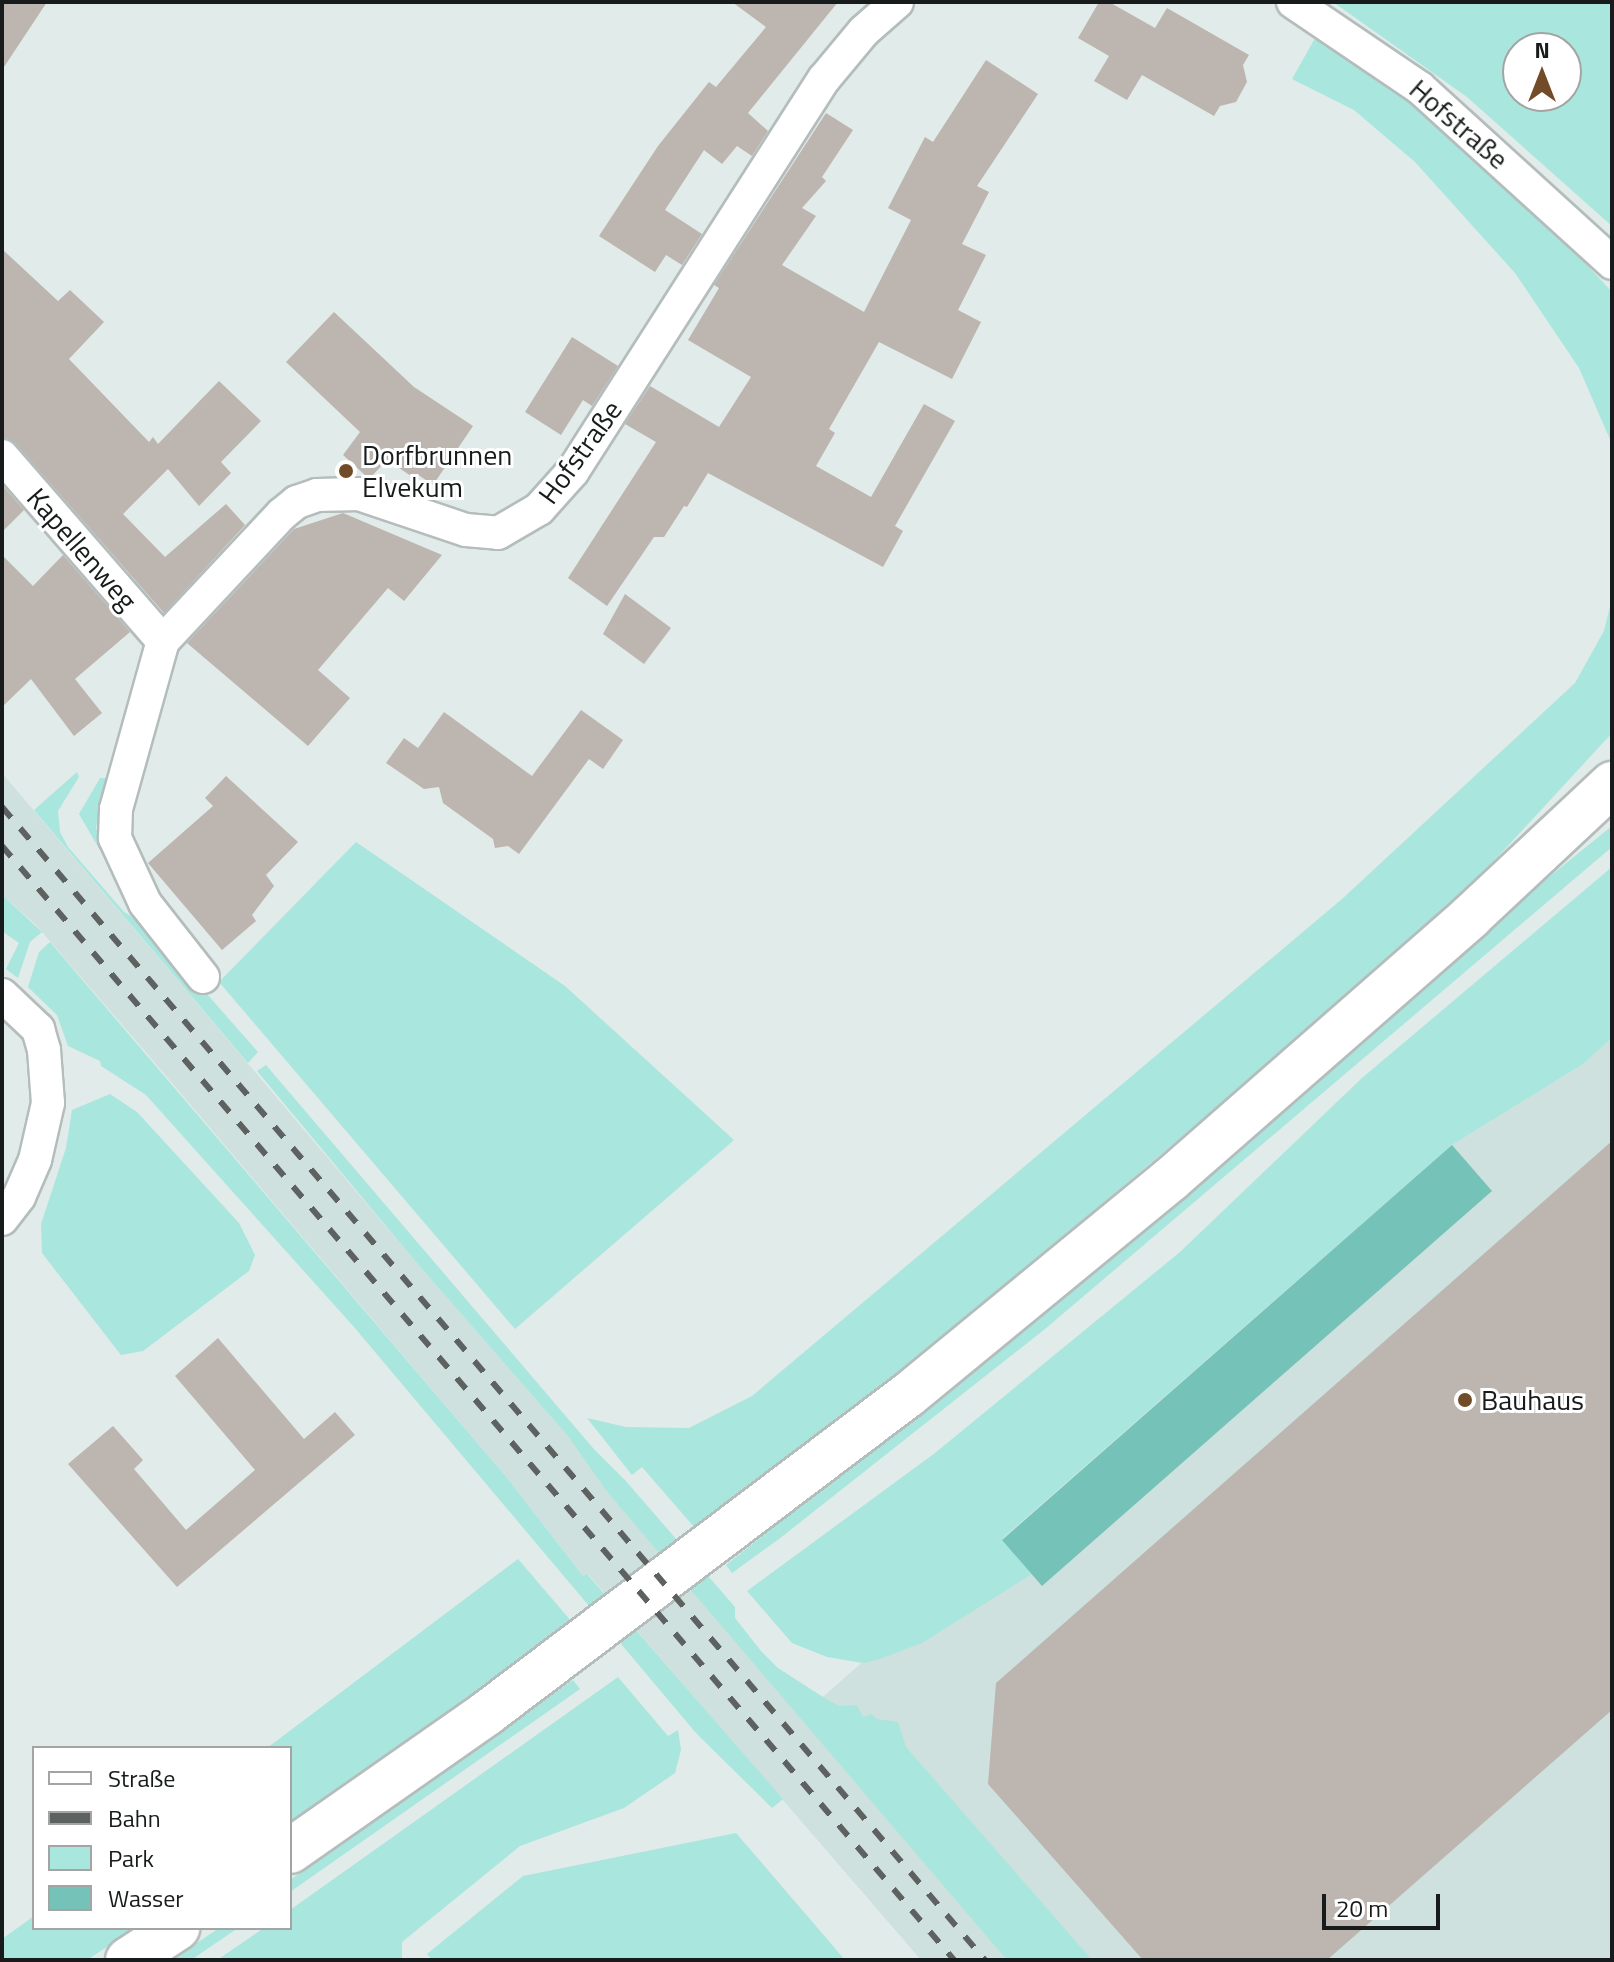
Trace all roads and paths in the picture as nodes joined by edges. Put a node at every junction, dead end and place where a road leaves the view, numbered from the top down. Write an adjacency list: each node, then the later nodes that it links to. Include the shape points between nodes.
1 (897, 2): 5 (street, Hofstraße, via 824,79 573,471 539,509 498,533 466,530 359,494 317,495 297,502)
2 (1293, 2): 3 (street, Hofstraße, via 1420,88)
3 (1612, 263)
4 (2, 456): 5 (street, Kapellenweg)
5 (163, 641): 7 (street, Hofstraße, via 116,809 115,838 145,903)
6 (1612, 784): 10 (main road, via 1470,917 1183,1169 908,1395 487,1713)
7 (203, 977)
8 (2, 995): 9 (street, via 38,1029 48,1078 35,1160 19,1197)
9 (2, 1219)
10 (292, 1850)
11 (174, 1930): 12 (main road)
12 (128, 1960)

